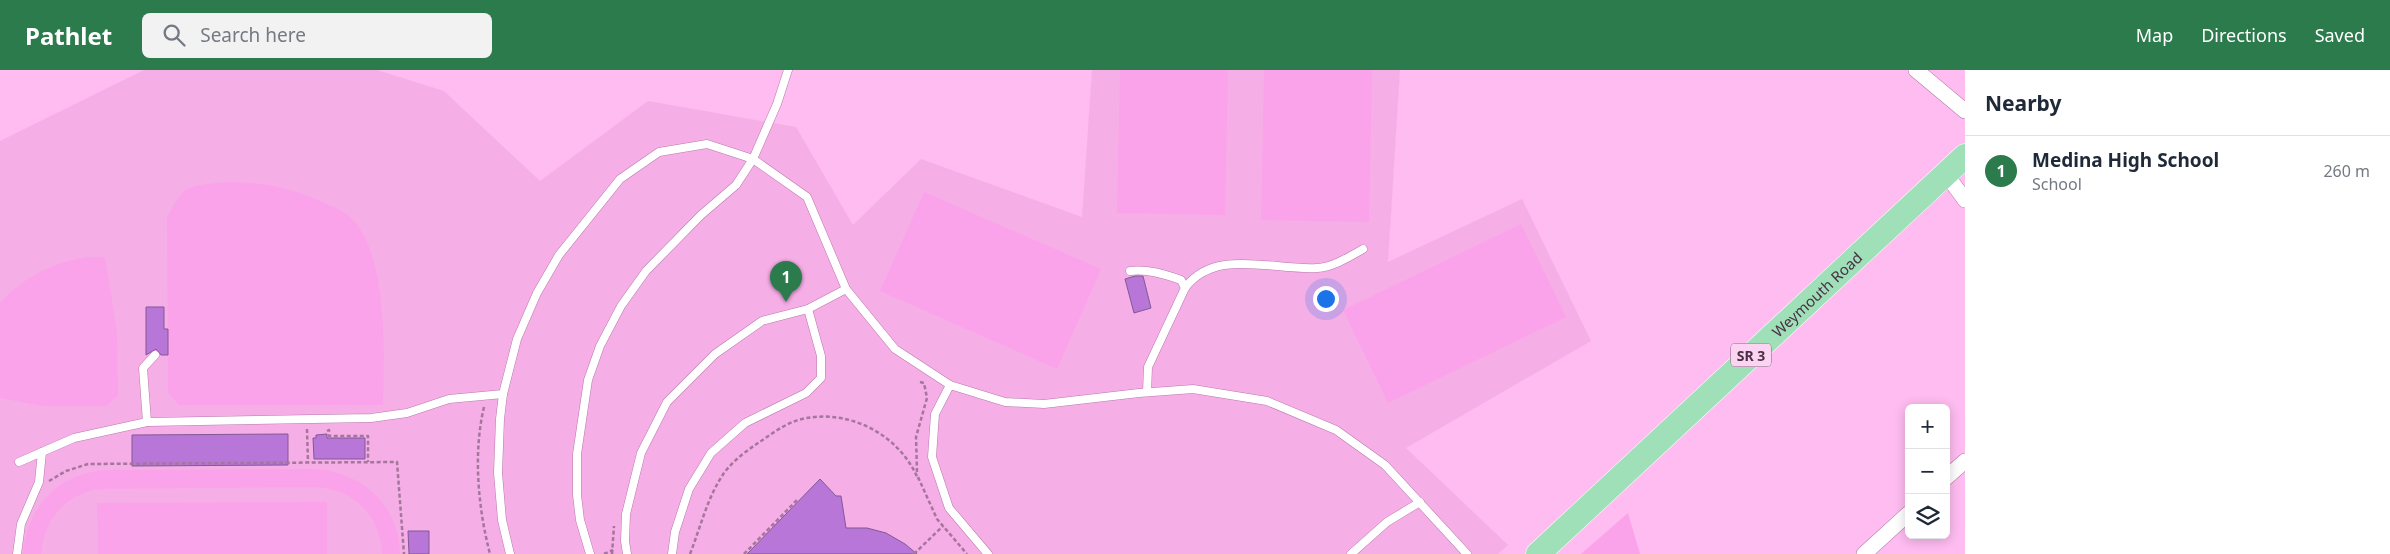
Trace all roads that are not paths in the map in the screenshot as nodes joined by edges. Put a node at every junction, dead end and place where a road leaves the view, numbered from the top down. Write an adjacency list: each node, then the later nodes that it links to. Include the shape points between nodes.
1 (788, 70): 5 (lane, via 778,104)
2 (1916, 70): 3 (street)
3 (1965, 111)
4 (1965, 156): 6 (main road, Weymouth Road / SR 3)
5 (753, 159): 11 (lane, via 807,197); 16 (lane, via 707,144 659,152 620,179 559,255 537,293 517,339); 26 (lane, via 736,185 700,214 646,271 621,306 600,346 588,380 577,454 580,520)
6 (1946, 174): 7 (street); 32 (main road, Weymouth Road / SR 3)
7 (1965, 200)
8 (1363, 249): 10 (lane, via 1318,268 1226,265 1193,278)
9 (1130, 271): 10 (lane, via 1160,273 1181,280)
10 (1185, 288): 15 (lane, via 1148,367)
11 (846, 289): 12 (lane); 14 (lane, via 895,349)
12 (808, 309): 27 (lane, via 762,321 715,354 667,402 641,453 626,514 624,541); 28 (lane, via 821,356 821,378 806,393 745,423 710,453 689,489 675,532)
13 (155, 355): 17 (lane, via 143,368)
14 (950, 385): 15 (lane, via 1005,402 1044,404); 29 (lane, via 935,414 932,457 949,508)
15 (1147, 392): 22 (lane, via 1193,390 1267,401 1336,430 1385,464)
16 (503, 394): 17 (lane, via 449,399 391,416); 25 (lane, via 498,473 502,520)
17 (147, 422): 18 (lane, via 74,438)
18 (42, 452): 20 (lane); 24 (lane, via 39,482 21,524)
19 (1965, 461): 21 (street)
20 (19, 462)
21 (1950, 474)
22 (1420, 502): 30 (lane, via 1386,522); 31 (lane)
23 (1905, 517): 33 (street)
24 (18, 554)
25 (510, 554)
26 (590, 554)
27 (627, 554)
28 (672, 554)
29 (988, 554)
30 (1351, 554)
31 (1468, 554)
32 (1538, 554)
33 (1864, 554)

